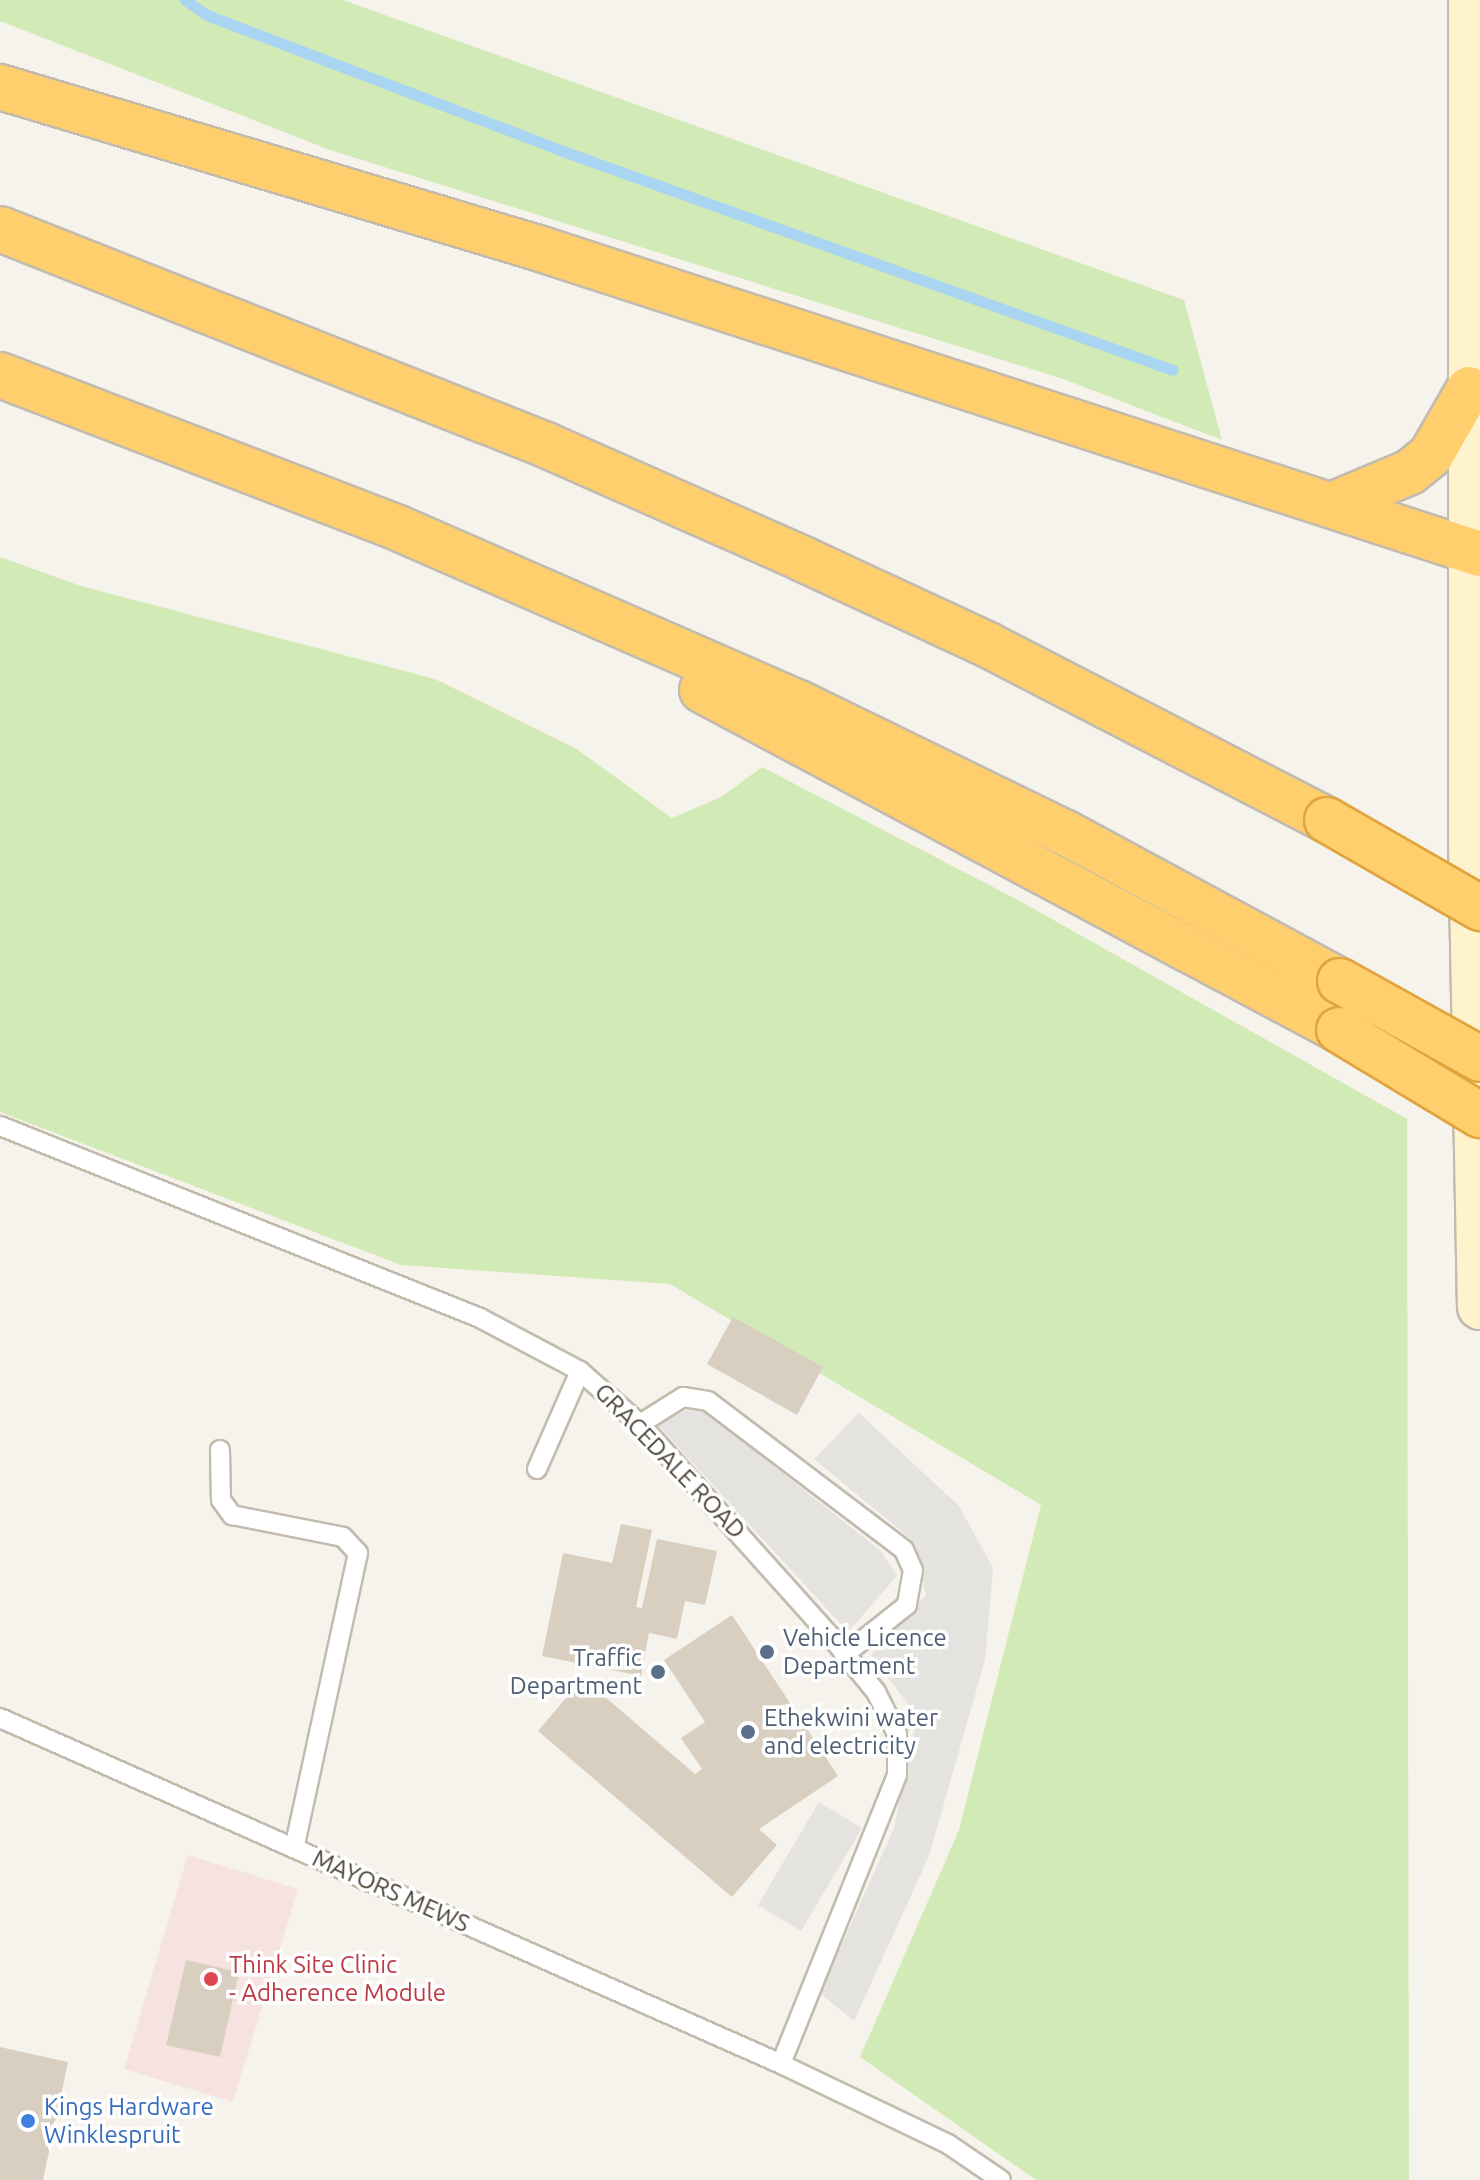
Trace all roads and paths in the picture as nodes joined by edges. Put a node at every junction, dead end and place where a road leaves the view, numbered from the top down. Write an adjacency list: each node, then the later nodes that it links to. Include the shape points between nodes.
1 (1471, 0): 5 (main road)
2 (0, 87): 6 (highway, via 538,248)
3 (0, 229): 9 (highway, bridge, via 531,439 803,559 990,646 1327,820)
4 (0, 375): 7 (highway)
5 (1469, 389): 6 (highway, via 1431,455 1410,472); 8 (main road)
6 (1334, 504): 8 (highway)
7 (398, 528): 10 (highway, bridge, via 944,771); 11 (highway, bridge, via 1339,1030)
8 (1476, 551): 13 (main road)
9 (1480, 908)
10 (1480, 1059)
11 (1480, 1115)
12 (0, 1126): 14 (lane, GRACEDALE ROAD, via 480,1318)
13 (1480, 1307)
14 (580, 1371): 15 (lane, GRACEDALE ROAD); 17 (lane)
15 (640, 1424): 18 (lane, GRACEDALE ROAD); 18 (lane, via 683,1397 708,1401 904,1550 913,1570 907,1605)
16 (220, 1450): 20 (lane, via 221,1500 232,1515 343,1537 358,1553)
17 (537, 1469)
18 (844, 1655): 21 (lane, GRACEDALE ROAD, via 876,1692 897,1734 897,1775)
19 (0, 1718): 20 (lane, MAYORS MEWS)
20 (294, 1848): 21 (lane, MAYORS MEWS)
21 (781, 2064): 22 (lane, MAYORS MEWS, via 917,2128)
22 (1001, 2180)

